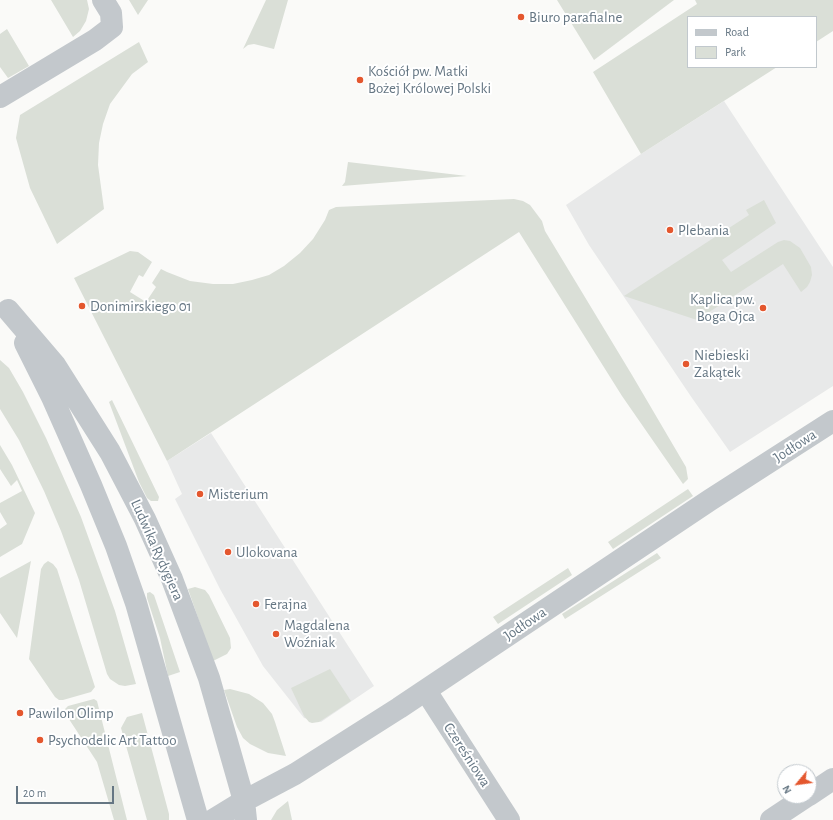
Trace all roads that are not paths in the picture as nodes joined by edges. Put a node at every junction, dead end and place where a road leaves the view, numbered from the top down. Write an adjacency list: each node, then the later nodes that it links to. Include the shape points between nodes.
1 (103, 0): 2 (street, via 111,13 112,27 95,40)
2 (0, 97)
3 (3, 307): 9 (street, Ludwika Rydygiera, via 55,365 110,452 145,519 172,579 209,678); 10 (street, Ludwika Rydygiera, via 52,397 116,546 136,603)
4 (833, 421): 5 (street, Jodłowa)
5 (426, 691): 9 (street, Jodłowa, via 295,774); 12 (street, Czereśniowa)
6 (833, 779): 7 (street)
7 (817, 790)
8 (795, 804): 13 (street)
9 (245, 810): 11 (street, Jodłowa)
10 (198, 820)
11 (213, 820)
12 (509, 820)
13 (770, 820)

